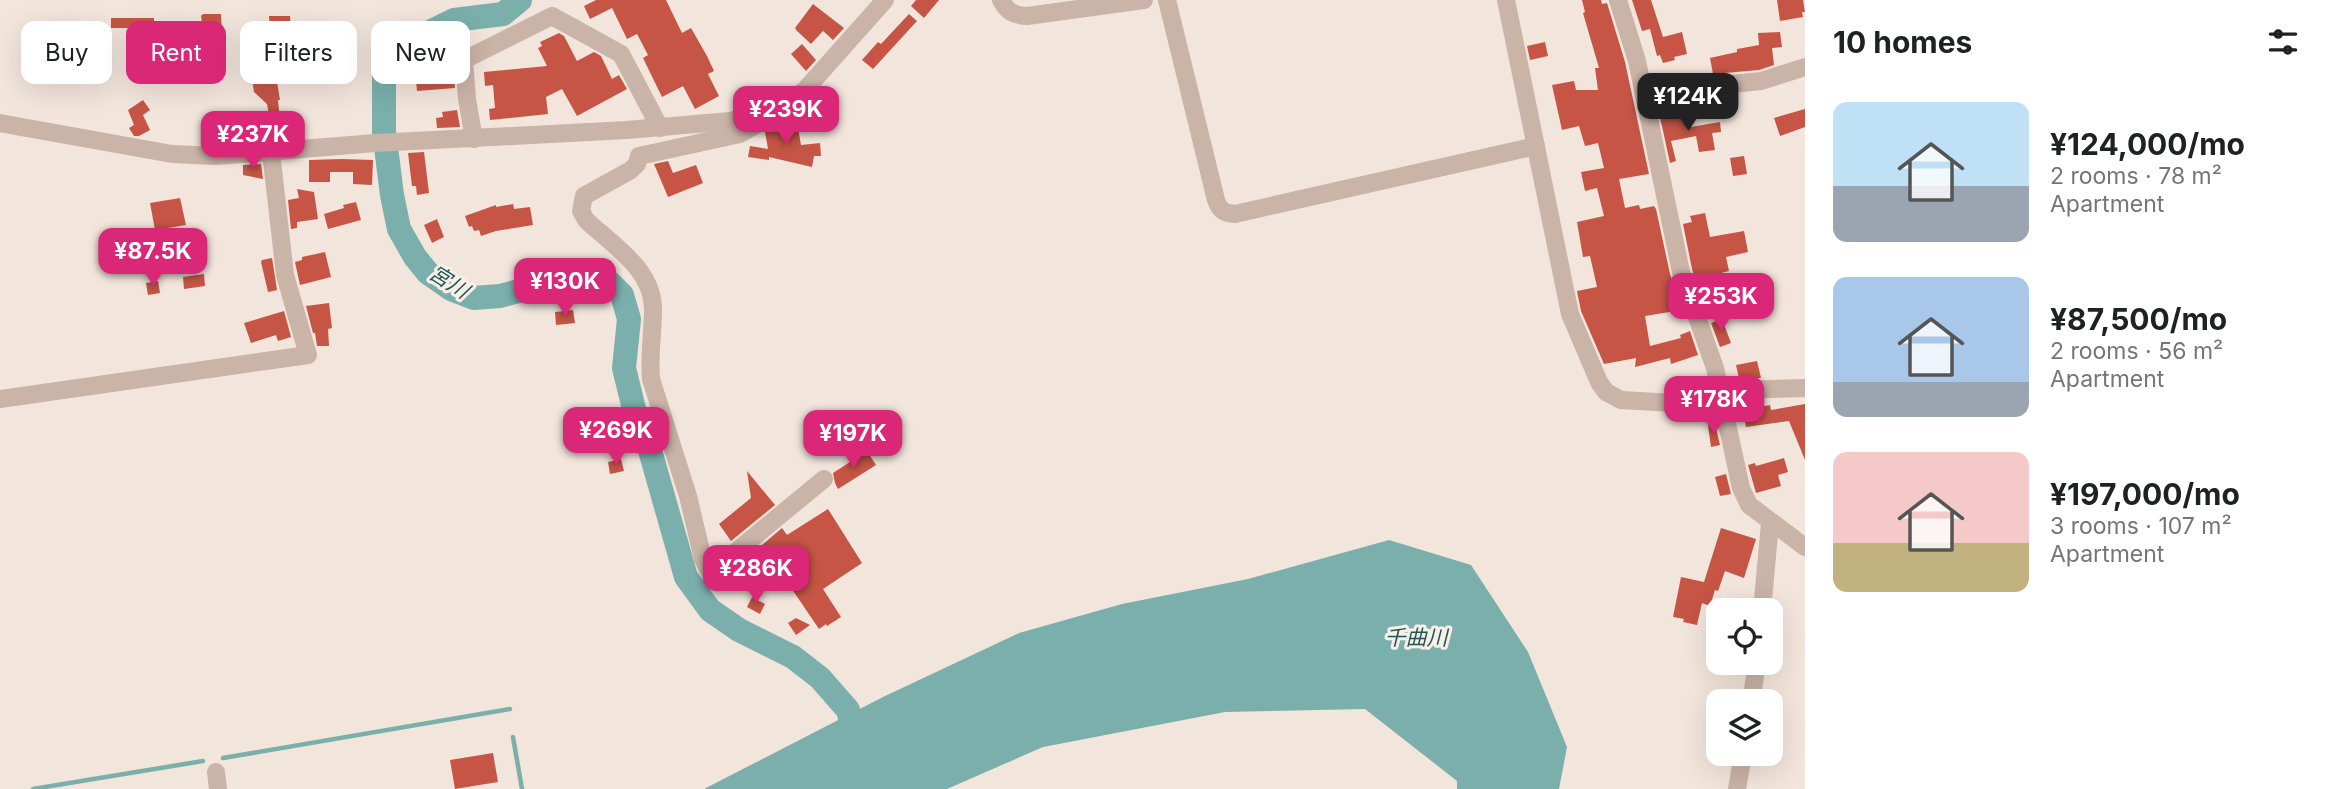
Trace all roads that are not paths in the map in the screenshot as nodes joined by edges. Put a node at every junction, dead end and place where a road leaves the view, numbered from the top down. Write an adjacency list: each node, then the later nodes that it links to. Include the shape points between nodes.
1 (885, 0): 9 (street, via 804,91)
2 (1001, 0): 3 (street, via 1013,14 1027,16)
3 (1144, 0)
4 (1167, 0): 14 (street, via 1216,201 1226,213)
5 (1506, 0): 14 (street)
6 (1618, 0): 8 (street)
7 (1805, 67): 8 (street, via 1760,81)
8 (1644, 93): 18 (street, via 1681,272)
9 (762, 115): 11 (street); 16 (street, via 756,125 740,134)
10 (0, 123): 15 (street, via 172,154)
11 (660, 128): 12 (street); 13 (street, via 621,54 552,16 464,60)
12 (627, 130): 13 (street); 16 (street)
13 (474, 139): 15 (street)
14 (1536, 146): 18 (street, via 1570,314 1599,383 1621,400 1692,404)
15 (271, 152): 19 (street, via 285,275 309,355)
16 (639, 156): 20 (street, via 631,170 584,197 581,211 635,264 651,289 651,379 710,573)
17 (1805, 388): 18 (street)
18 (1721, 394): 21 (street, via 1744,497)
19 (0, 399)
20 (824, 479)
21 (1770, 523): 22 (street); 23 (street)
22 (1805, 547)
23 (1763, 598)
24 (1741, 766): 25 (street)
25 (1737, 789)

